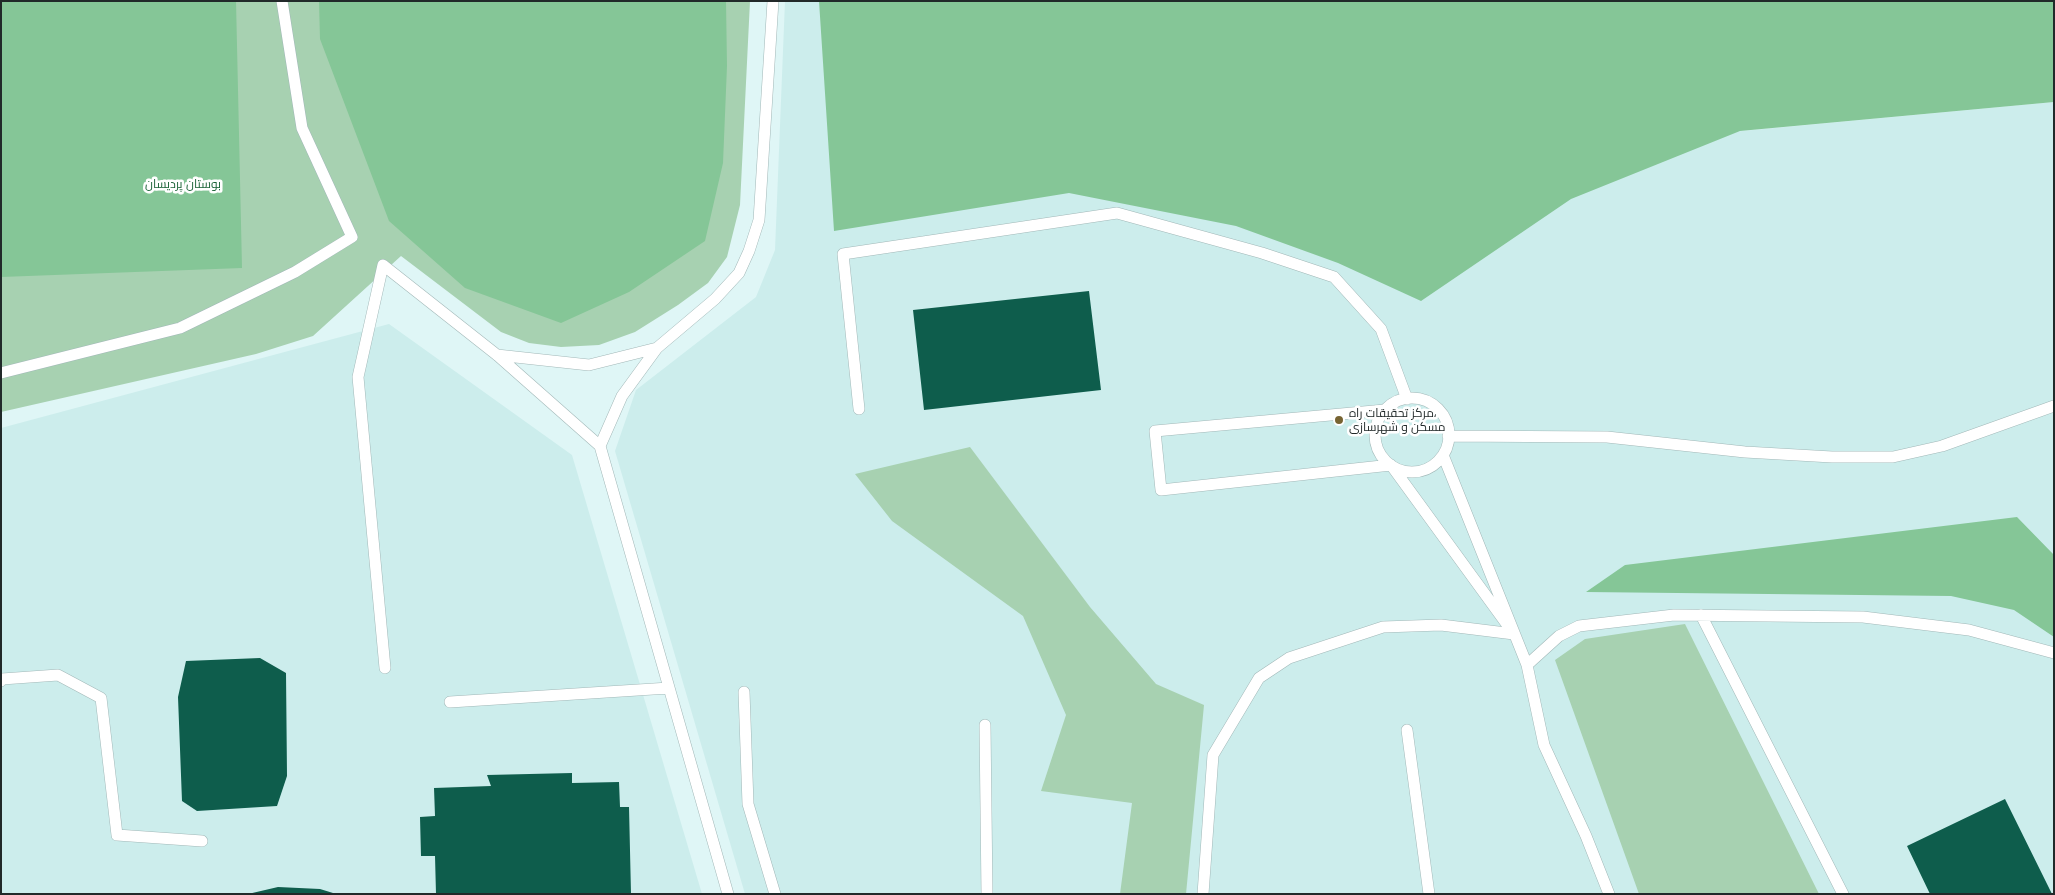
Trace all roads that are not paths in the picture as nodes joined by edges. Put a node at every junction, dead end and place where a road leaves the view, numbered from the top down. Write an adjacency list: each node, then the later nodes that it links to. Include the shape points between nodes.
1 (282, 1): 5 (lane, via 302,128 352,237 295,272 180,328)
2 (773, 1): 3 (lane, via 760,220 739,273 715,299)
3 (657, 348): 4 (lane, via 589,366); 11 (lane, via 622,396)
4 (497, 355): 11 (lane); 18 (lane, via 383,265 358,377)
5 (1, 373)
6 (1406, 399): 8 (lane, via 1381,329 1334,277 1262,253 1117,213 842,254); 9 (lane, via 1394,402); 10 (lane, via 1419,399 1439,410 1446,420)
7 (2054, 406): 10 (lane, via 1942,446 1892,457 1746,452 1607,437)
8 (859, 409)
9 (1384, 410): 13 (lane, via 1375,433 1376,446); 13 (lane, via 1155,431 1161,490)
10 (1448, 436): 12 (lane)
11 (600, 446): 20 (lane)
12 (1443, 455): 13 (lane, via 1425,469 1414,472); 15 (lane)
13 (1391, 465): 15 (lane)
14 (1701, 615): 16 (lane, via 1864,617 1969,630); 17 (lane, via 1579,626 1559,636); 32 (lane)
15 (1514, 634): 17 (lane); 29 (lane, via 1442,625 1383,627 1289,658 1259,678 1213,755)
16 (2054, 653)
17 (1527, 665): 31 (lane, via 1544,745)
18 (385, 668)
19 (1, 681): 25 (lane, via 58,675 101,698 116,835)
20 (669, 688): 22 (lane); 26 (lane)
21 (744, 692): 27 (lane, via 748,804)
22 (450, 702)
23 (985, 725): 28 (lane)
24 (1407, 730): 30 (lane)
25 (202, 841)
26 (728, 894)
27 (775, 894)
28 (987, 894)
29 (1203, 894)
30 (1429, 894)
31 (1609, 894)
32 (1844, 894)

